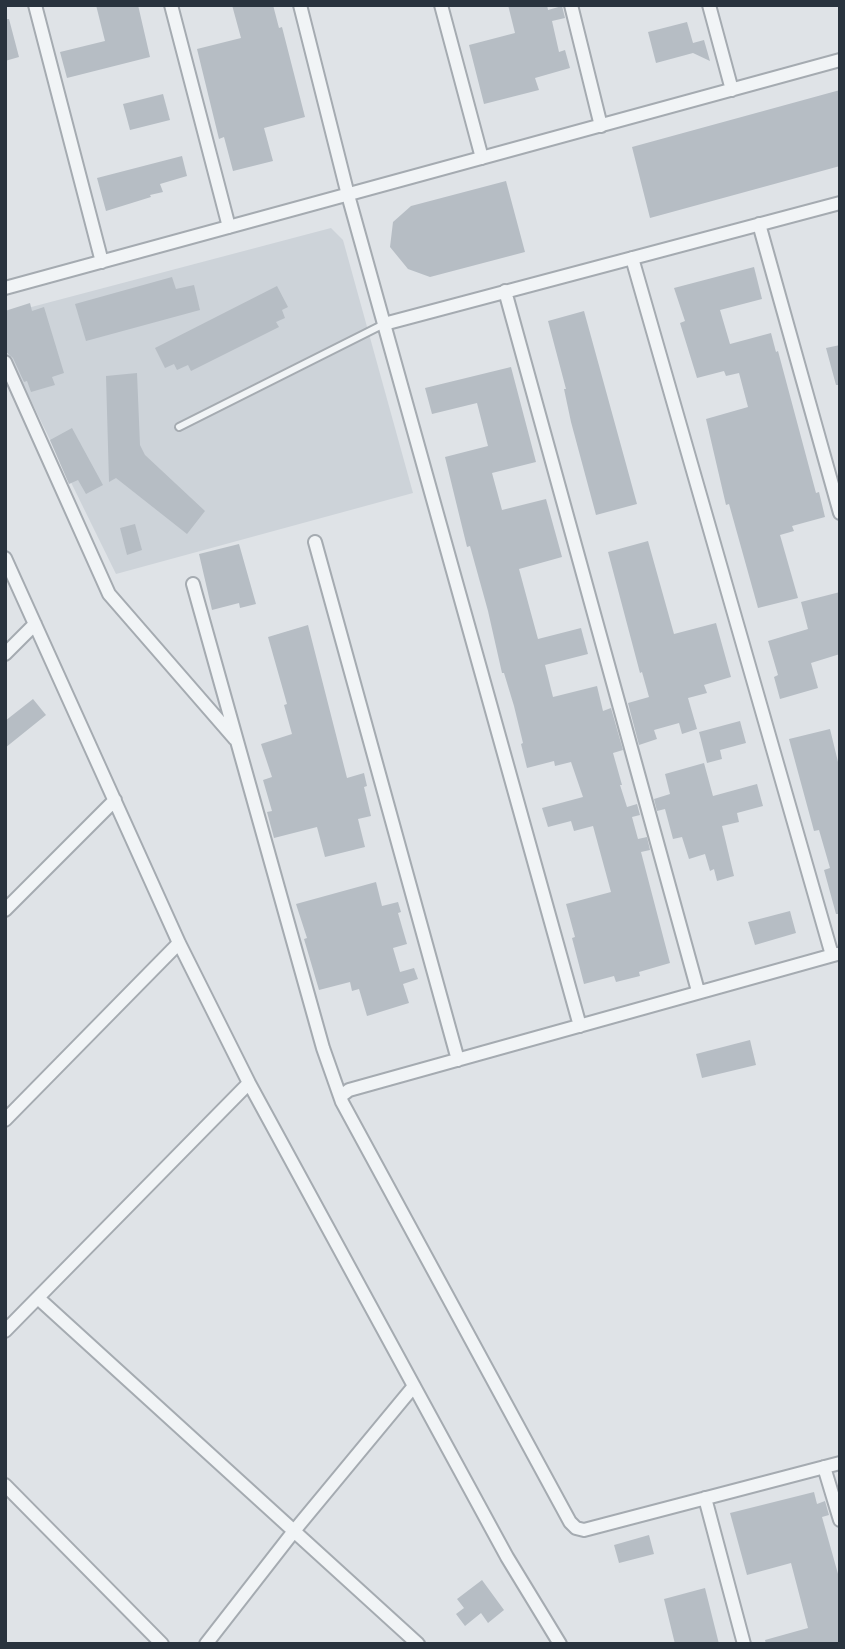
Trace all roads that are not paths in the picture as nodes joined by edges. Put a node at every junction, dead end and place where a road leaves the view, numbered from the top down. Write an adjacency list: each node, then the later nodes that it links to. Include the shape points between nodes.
1 (36, 5): 16 (street)
2 (171, 5): 14 (street)
3 (300, 5): 11 (street)
4 (441, 5): 10 (street)
5 (571, 5): 9 (street)
6 (709, 5): 8 (street)
7 (840, 60): 8 (street)
8 (732, 90): 9 (street)
9 (601, 126): 10 (street)
10 (482, 158): 11 (street)
11 (348, 195): 14 (street); 19 (street)
12 (840, 203): 13 (street)
13 (759, 224): 15 (street); 22 (street)
14 (229, 227): 16 (street)
15 (632, 258): 18 (street); 32 (street)
16 (102, 262): 17 (street)
17 (5, 288)
18 (505, 291): 19 (street); 33 (street)
19 (384, 324): 21 (lane); 34 (street)
20 (5, 362): 28 (street, via 109,594)
21 (179, 427)
22 (840, 513)
23 (315, 542): 35 (street)
24 (5, 558): 26 (street)
25 (194, 584): 28 (street)
26 (35, 624): 27 (street); 29 (street)
27 (5, 654)
28 (238, 742): 37 (street, via 323,1048)
29 (115, 800): 30 (street); 31 (street)
30 (5, 910)
31 (179, 943): 36 (street); 38 (street)
32 (836, 954): 33 (street)
33 (698, 991): 34 (street)
34 (580, 1026): 35 (street)
35 (458, 1060): 37 (street)
36 (249, 1083): 39 (street); 41 (street)
37 (341, 1096): 45 (street, via 570,1522 584,1530)
38 (5, 1120)
39 (38, 1298): 40 (street); 47 (street)
40 (5, 1331)
41 (414, 1386): 47 (street); 51 (street, via 506,1557)
42 (840, 1463): 43 (street)
43 (824, 1467): 45 (street); 46 (street)
44 (5, 1485): 48 (street)
45 (705, 1498): 52 (street)
46 (840, 1520)
47 (294, 1531): 49 (street); 50 (street)
48 (162, 1644)
49 (206, 1644)
50 (418, 1644)
51 (561, 1644)
52 (744, 1644)

